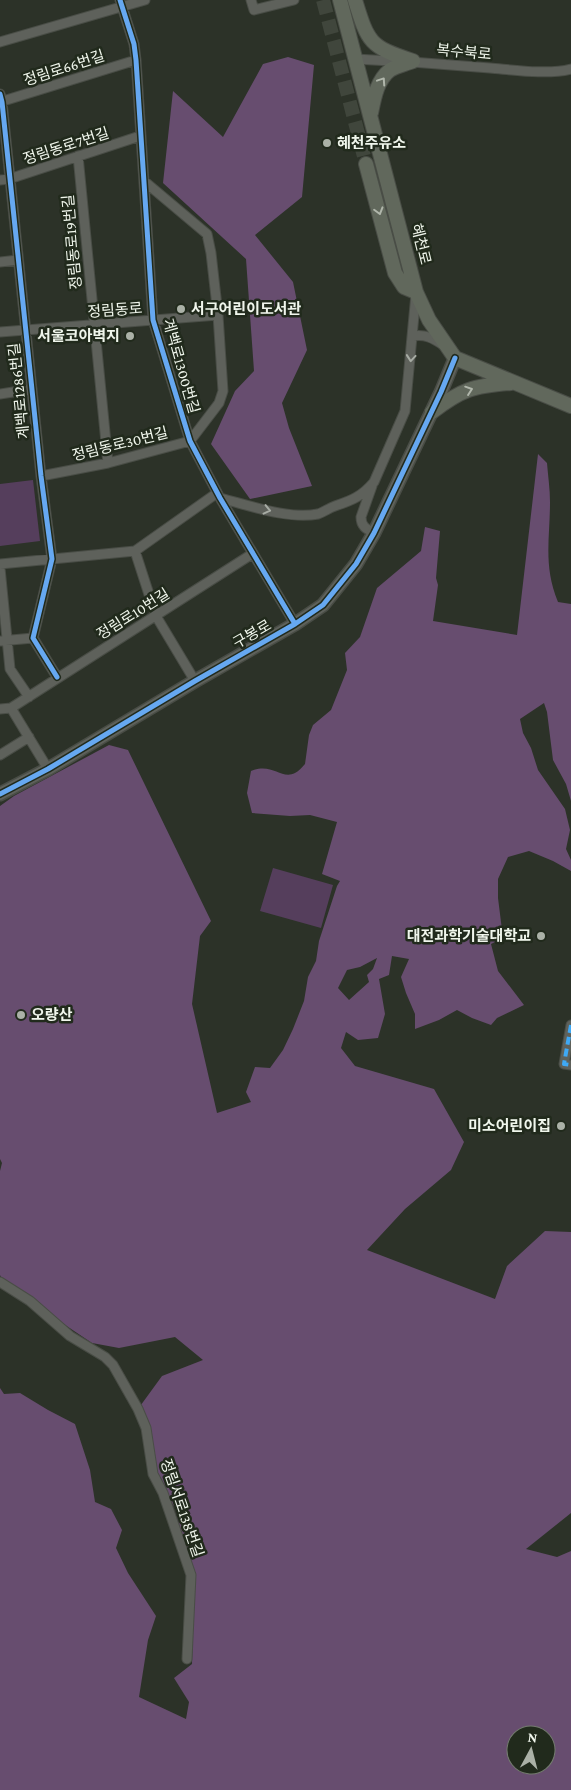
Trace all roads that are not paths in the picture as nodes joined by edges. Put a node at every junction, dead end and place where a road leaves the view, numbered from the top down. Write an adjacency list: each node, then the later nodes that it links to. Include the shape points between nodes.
1 (145, 0): 5 (street)
2 (251, 0): 3 (street, via 254,10)
3 (294, 0)
4 (355, 0): 7 (main road)
5 (121, 3): 8 (street); 10 (street, 계백로1300번길)
6 (341, 5): 9 (main road, 혜천로)
7 (363, 26): 9 (main road); 11 (main road, via 375,46)
8 (0, 42)
9 (355, 59): 11 (street, 복수북로); 14 (main road, 혜천로)
10 (136, 60): 13 (street, 정림로66번길); 15 (street, 계백로1300번길)
11 (413, 62): 12 (street, 복수북로, via 529,71); 14 (main road, one-way to 11, via 381,80 390,70)
12 (571, 69)
13 (1, 99): 18 (street, 계백로1286번길)
14 (370, 117): 22 (main road, 혜천로)
15 (140, 136): 16 (street, 정림동로7번길); 19 (street, 계백로1300번길)
16 (78, 156): 18 (street, 정림동로7번길); 25 (street, 정림동로19번길)
17 (366, 164): 22 (main road, one-way to 22, via 395,273 404,287)
18 (5, 179): 20 (street, 계백로1286번길)
19 (144, 181): 23 (street, via 207,234); 24 (street, 계백로1300번길)
20 (18, 260): 21 (street); 26 (street, 계백로1286번길)
21 (0, 262)
22 (416, 292): 28 (street); 29 (main road, 혜천로, via 429,320)
23 (218, 315): 24 (street, 정림동로); 35 (street, 정림동로30번길, via 223,391 220,403)
24 (153, 320): 25 (street, 정림동로); 35 (street, 계백로1300번길)
25 (94, 325): 26 (street, 정림동로); 36 (street, 정림동로19번길)
26 (25, 330): 27 (street, 정림동로); 31 (street, 계백로1286번길)
27 (0, 332)
28 (413, 336): 29 (street, via 429,337); 38 (street, one-way to 38, via 405,411)
29 (452, 354): 30 (main road); 34 (street, 구봉로)
30 (513, 383): 33 (main road); 34 (main road, one-way to 30, via 470,388)
31 (32, 389): 32 (street, 계백로1286번길); 37 (street, 계백로1286번길)
32 (0, 394)
33 (571, 406)
34 (432, 412): 40 (street, 구봉로)
35 (190, 441): 36 (street, 정림동로30번길); 39 (street, 계백로1300번길)
36 (108, 463): 37 (street, 정림동로30번길)
37 (41, 476): 43 (street, 계백로1286번길)
38 (374, 482): 39 (street, one-way to 38, via 281,513 306,515 351,501); 40 (street, via 360,516 365,528)
39 (218, 495): 41 (street); 42 (street, 계백로1300번길)
40 (374, 533): 46 (street, 구봉로, via 356,564 323,605)
41 (135, 551): 43 (street); 45 (street)
42 (252, 554): 45 (street, 정림로10번길); 46 (street, 계백로1300번길)
43 (52, 559): 44 (street); 47 (street, 계백로1286번길)
44 (0, 566): 48 (street)
45 (156, 616): 49 (street, 정림로10번길); 50 (street)
46 (295, 624): 50 (street, 구봉로)
47 (33, 638): 48 (street); 49 (street)
48 (4, 641): 51 (street, via 10,669)
49 (57, 677): 51 (street, 정림로10번길)
50 (195, 681): 56 (street, 구봉로)
51 (28, 697): 52 (street, 정림로10번길)
52 (11, 708): 53 (street, 정림로10번길); 54 (street)
53 (0, 709)
54 (29, 737): 55 (street); 56 (street)
55 (0, 755)
56 (48, 769): 57 (street, 구봉로)
57 (0, 794)
58 (571, 1025): 59 (street, via 564,1064)
59 (571, 1065)
60 (0, 1282): 61 (street, 정림서로138번길, via 30,1301 70,1336 113,1364 138,1409 146,1428 153,1474 164,1494 191,1575)
61 (187, 1658)

